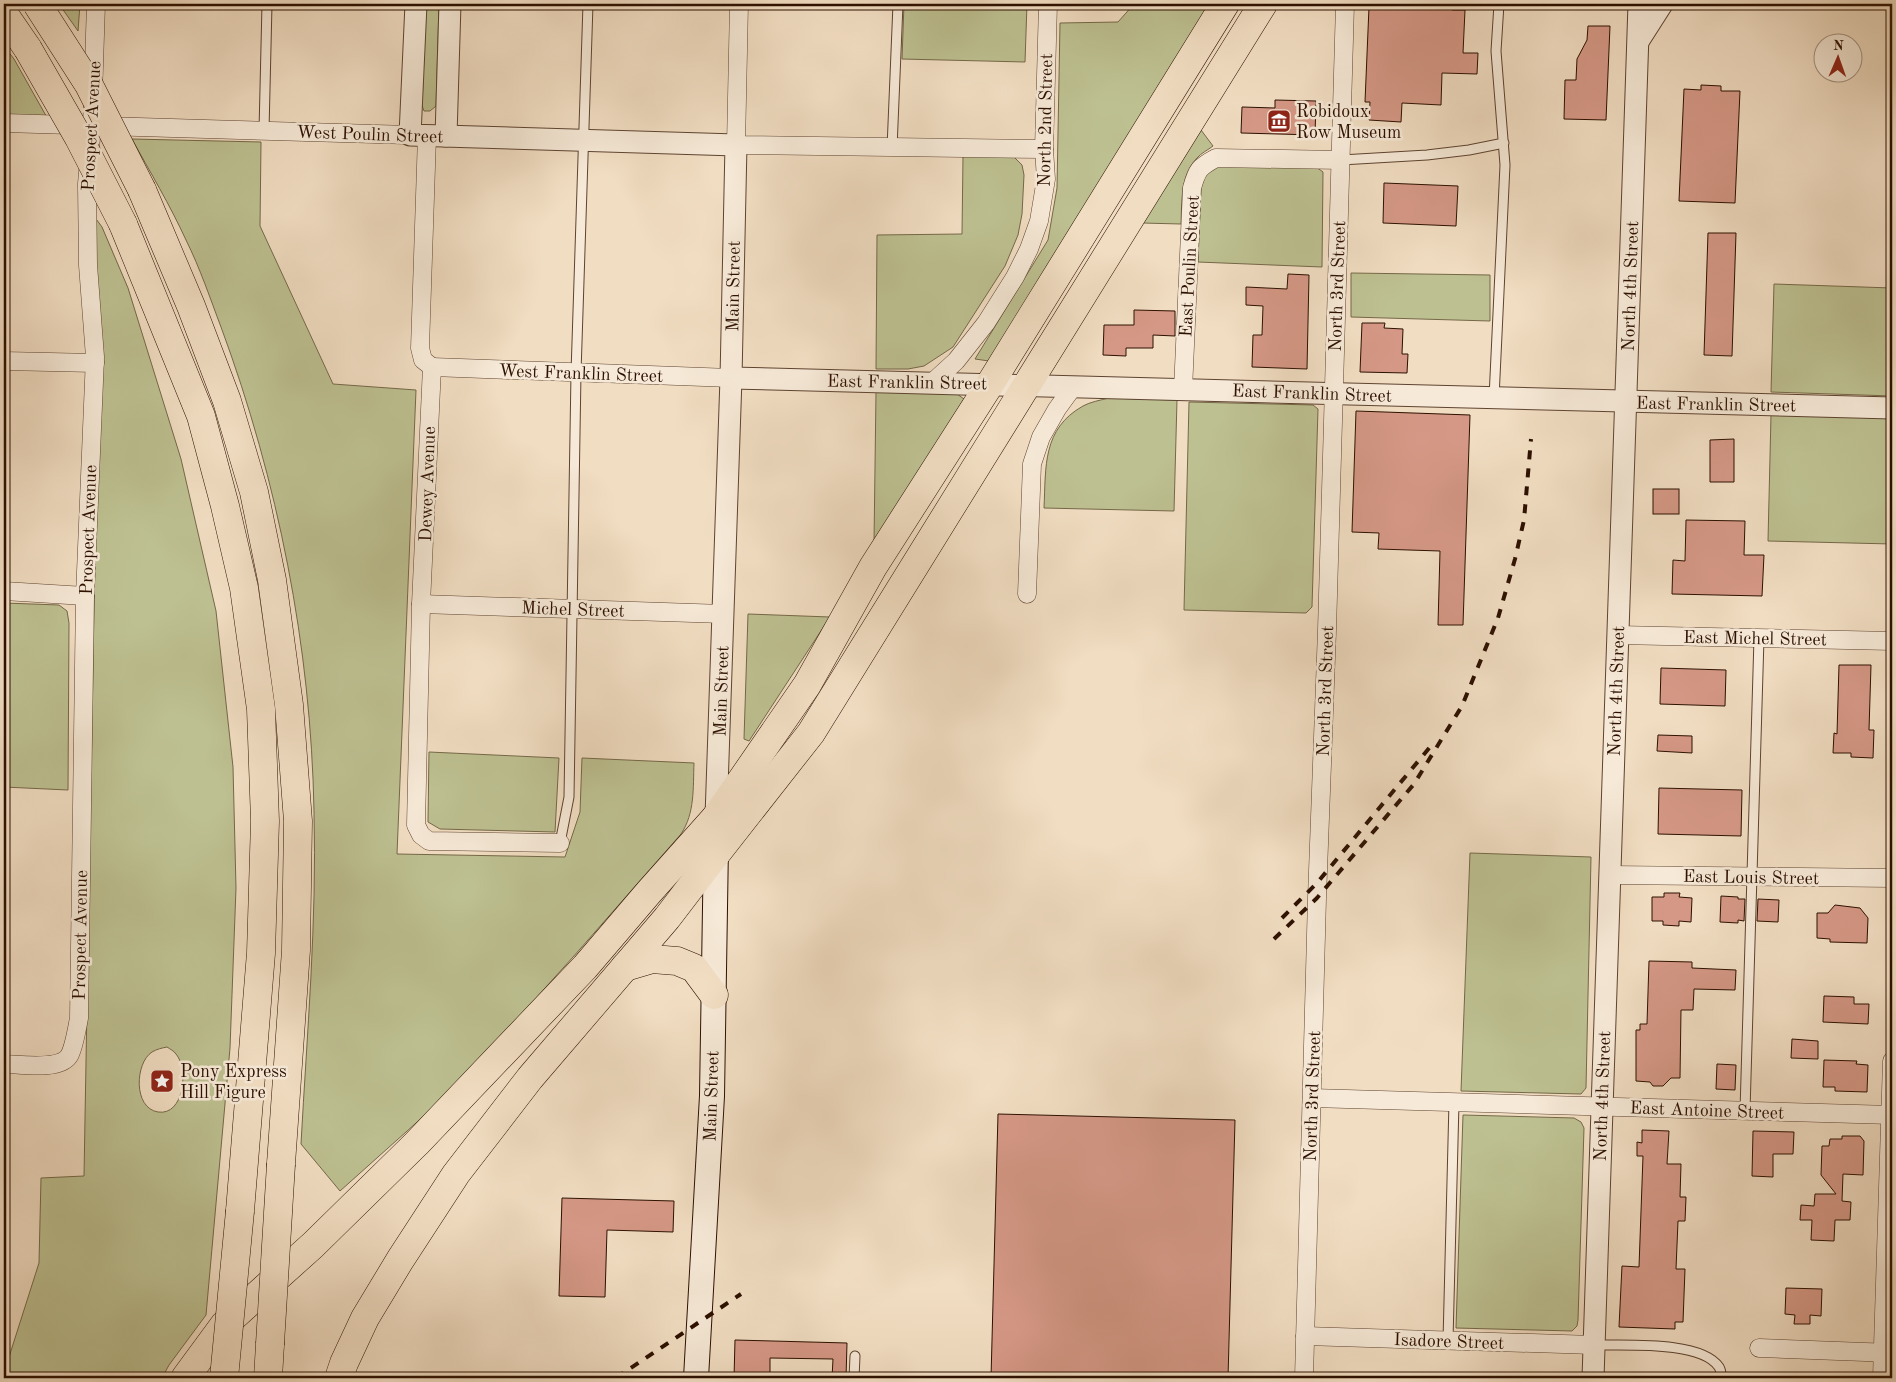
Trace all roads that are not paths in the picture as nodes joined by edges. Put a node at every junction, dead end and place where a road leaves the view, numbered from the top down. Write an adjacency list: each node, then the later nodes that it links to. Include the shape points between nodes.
1 (37, 4): 74 (main road, bridge, via 89,84 142,190 191,306 227,401 254,492 273,589 289,704 298,821 296,950)
2 (96, 4): 19 (street, Prospect Avenue)
3 (267, 4): 20 (lane)
4 (416, 4): 21 (street)
5 (450, 4): 21 (street)
6 (588, 4): 22 (lane)
7 (739, 4): 24 (street, Main Street)
8 (898, 4): 25 (lane)
9 (1048, 4): 26 (street, North 2nd Street)
10 (1225, 4): 34 (main road)
11 (1263, 4): 35 (main road)
12 (1345, 4): 27 (street, North 3rd Street)
13 (1499, 4): 23 (lane, via 1496,51)
14 (1639, 4): 17 (street, North 4th Street)
15 (1662, 4): 17 (street)
16 (4, 14): 73 (main road, bridge, via 79,138 122,224 200,416 244,588 261,709 265,821 261,953)
17 (1638, 43): 40 (street, North 4th Street)
18 (4, 123): 19 (street, West Poulin Street)
19 (92, 126): 20 (street, West Poulin Street); 29 (street, Prospect Avenue, via 87,184 88,265)
20 (264, 131): 21 (street, West Poulin Street)
21 (428, 136): 22 (street, West Poulin Street); 30 (street, via 420,348 423,360)
22 (582, 140): 24 (street, West Poulin Street); 31 (lane)
23 (1504, 143): 27 (lane, via 1427,155); 39 (lane)
24 (736, 145): 25 (street); 32 (street, Main Street)
25 (892, 148): 26 (street)
26 (1044, 149): 33 (street, North 2nd Street, via 1046,180 1030,249 986,323 956,361)
27 (1341, 160): 37 (street, East Poulin Street, via 1216,158 1202,165 1192,188); 38 (street, North 3rd Street)
28 (4, 361): 29 (street)
29 (95, 363): 44 (street, Prospect Avenue)
30 (432, 367): 31 (street, West Franklin Street); 45 (street, Dewey Avenue)
31 (576, 373): 32 (street, West Franklin Street); 46 (lane)
32 (731, 378): 33 (street, East Franklin Street); 47 (street, Main Street)
33 (933, 382): 34 (street, East Franklin Street)
34 (990, 384): 35 (street, East Franklin Street); 51 (main road, via 873,567 807,685)
35 (1026, 386): 36 (street, East Franklin Street); 53 (main road, via 811,733)
36 (1074, 387): 37 (street, East Franklin Street); 43 (street, via 1041,436 1032,464)
37 (1183, 390): 38 (street, East Franklin Street)
38 (1334, 394): 39 (street, East Franklin Street); 61 (street, North 3rd Street)
39 (1494, 398): 40 (street, East Franklin Street)
40 (1626, 401): 41 (street, East Franklin Street); 48 (street, North 4th Street)
41 (1892, 408)
42 (4, 591): 44 (street)
43 (1027, 594)
44 (85, 596): 60 (street, Prospect Avenue, via 79,1018 69,1056 60,1064)
45 (422, 604): 46 (street, Michel Street); 52 (street, Dewey Avenue, via 416,826 421,835 429,841)
46 (572, 610): 47 (street, Michel Street); 52 (lane, via 569,797)
47 (724, 614): 51 (street, Main Street)
48 (1618, 635): 49 (street, East Michel Street); 54 (street, North 4th Street)
49 (1759, 638): 50 (street, East Michel Street); 55 (lane)
50 (1892, 642)
51 (716, 817): 53 (main road, Main Street); 72 (main road, via 585,967 417,1143 224,1326)
52 (560, 843)
53 (716, 854): 57 (main road); 58 (main road, Main Street)
54 (1610, 875): 55 (street, East Louis Street); 63 (street, North 4th Street)
55 (1753, 877): 56 (street, East Louis Street); 64 (lane)
56 (1892, 878)
57 (625, 967): 58 (main road, via 652,959 676,961 694,968); 75 (main road, via 530,1078 456,1174 365,1318)
58 (714, 995): 76 (main road, Main Street, via 712,1096)
59 (1892, 1061): 65 (street)
60 (4, 1064)
61 (1312, 1098): 62 (street, East Antoine Street); 66 (street, North 3rd Street)
62 (1454, 1102): 63 (street, East Antoine Street); 67 (lane)
63 (1602, 1106): 64 (street, East Antoine Street); 68 (street, North 4th Street)
64 (1745, 1110): 65 (street, East Antoine Street)
65 (1891, 1115): 70 (street)
66 (1305, 1336): 67 (street, Isadore Street); 78 (street, North 3rd Street)
67 (1448, 1341): 68 (street, Isadore Street)
68 (1594, 1345): 79 (street, North 4th Street); 80 (lane, via 1679,1348 1711,1360 1719,1367)
69 (1759, 1348): 70 (street)
70 (1887, 1353): 81 (street)
71 (855, 1356): 77 (lane)
72 (185, 1378)
73 (224, 1378)
74 (268, 1378)
75 (338, 1378)
76 (696, 1378)
77 (854, 1378)
78 (1304, 1378)
79 (1593, 1378)
80 (1722, 1378)
81 (1882, 1378)

